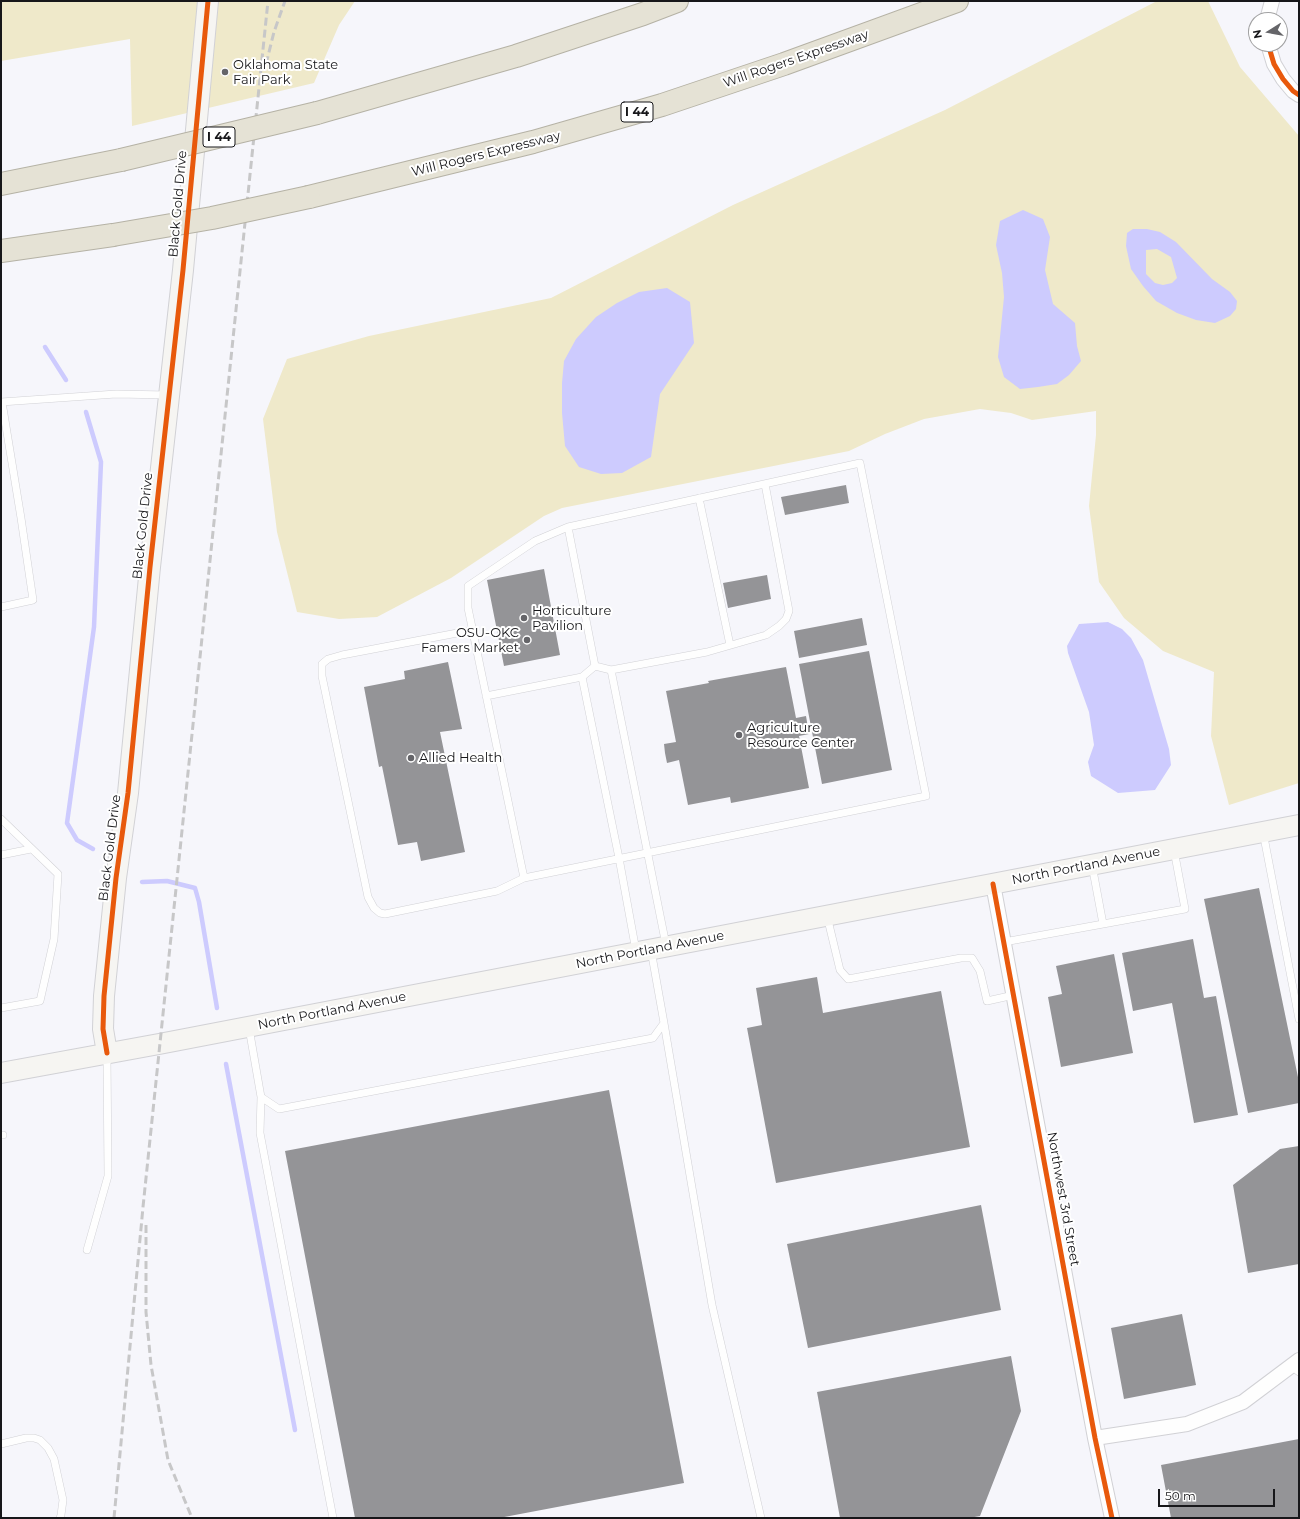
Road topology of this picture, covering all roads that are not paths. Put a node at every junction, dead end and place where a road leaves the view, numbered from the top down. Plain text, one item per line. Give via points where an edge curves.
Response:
1 (208, 1) edge
2 (677, 1) edge
3 (957, 1) edge
4 (1272, 1) edge
5 (1270, 12) edge
6 (1270, 52) edge
7 (1299, 95) edge
8 (1, 184) edge
9 (1, 251) edge
10 (168, 395) junction
11 (1, 402) edge
12 (765, 484) junction
13 (699, 498) junction
14 (568, 527) junction
15 (1, 607) edge
16 (473, 630) junction
17 (730, 645) junction
18 (595, 666) junction
19 (611, 670) junction
20 (582, 677) junction
21 (486, 696) junction
22 (1, 819) edge
23 (1299, 825) edge
24 (1263, 832) junction
25 (31, 849) junction
26 (1174, 849) junction
27 (648, 852) junction
28 (1, 855) edge
29 (619, 858) junction
30 (1092, 865) junction
31 (524, 878) junction
32 (993, 884) junction
33 (826, 916) junction
34 (1103, 924) junction
35 (1004, 942) junction
36 (651, 950) junction
37 (1014, 995) junction
38 (1, 1008) edge
39 (1299, 1019) edge
40 (664, 1023) junction
41 (249, 1027) junction
42 (107, 1053) junction
43 (1, 1073) edge
44 (261, 1097) junction
45 (87, 1250) dead end
46 (1296, 1366) edge
47 (1095, 1438) junction
48 (1, 1444) edge
49 (60, 1518) edge
50 (334, 1518) edge
51 (761, 1518) edge
52 (1112, 1518) edge

1 - 10 main road, Black Gold Drive via 183,270
2 - 8 highway, I 44, bridge via 516,56 317,113 121,160
3 - 9 highway, Will Rogers Expressway / I 44, bridge via 662,105 533,142 212,218
4 - 5 street
6 - 7 street via 1283,79
10 - 11 lane via 116,394
10 - 42 main road, Black Gold Drive via 128,793 104,996 103,1029
11 - 15 lane via 33,600
12 - 13 lane
12 - 17 lane via 789,611 786,620 766,635
12 - 27 lane via 860,463 926,796
13 - 14 lane
13 - 17 lane
14 - 16 lane via 535,541 468,586 468,608
14 - 18 lane
16 - 21 lane
16 - 31 lane via 328,659 322,664 322,676 368,897 374,908 385,914 497,890
17 - 19 lane via 707,652
18 - 19 lane
18 - 20 lane
19 - 27 lane
20 - 21 lane
20 - 29 lane
21 - 31 lane
22 - 25 lane
23 - 24 main road, North Portland Avenue
24 - 26 main road, North Portland Avenue
24 - 39 lane
25 - 28 lane
25 - 38 lane via 58,874 54,939 40,1001
26 - 30 main road, North Portland Avenue
26 - 34 lane via 1185,909
27 - 29 lane
27 - 36 lane
29 - 31 lane
29 - 36 lane
30 - 32 main road, North Portland Avenue
30 - 34 lane
32 - 33 main road, North Portland Avenue
32 - 35 street, Northwest 3rd Street
33 - 36 main road, North Portland Avenue
33 - 37 lane via 840,970 848,979 972,958 980,971 987,1001
34 - 35 lane
35 - 37 street, Northwest 3rd Street
36 - 40 lane
36 - 41 main road, North Portland Avenue
37 - 47 street, Northwest 3rd Street
40 - 44 lane via 653,1038 279,1109
40 - 51 lane via 712,1305
41 - 42 main road, North Portland Avenue
41 - 44 lane
42 - 43 main road, North Portland Avenue
42 - 45 lane via 108,1176
44 - 50 lane via 260,1133
46 - 47 street via 1243,1402 1187,1424
47 - 52 street, Northwest 3rd Street
48 - 49 lane via 34,1438 48,1448 54,1459 62,1500

